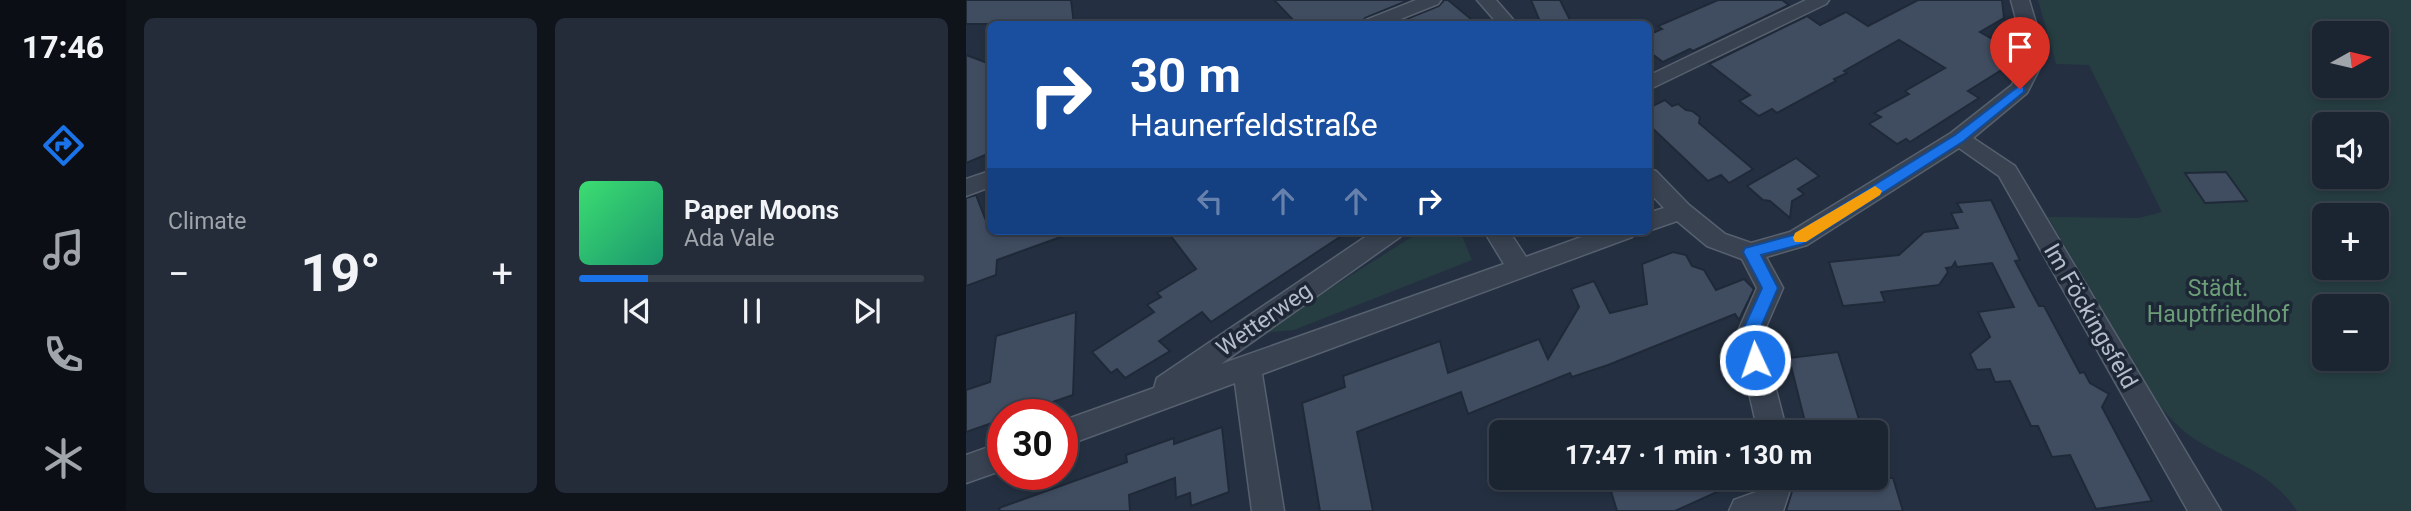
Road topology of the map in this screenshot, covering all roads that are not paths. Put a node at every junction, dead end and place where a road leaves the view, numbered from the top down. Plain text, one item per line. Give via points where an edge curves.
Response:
1 (1432, 0) edge
2 (1486, 0) edge
3 (1820, 0) edge
4 (2020, 0) edge
5 (1380, 21) edge
6 (1505, 21) edge
7 (1652, 82) edge
8 (1959, 138) junction
9 (987, 180) edge
10 (1652, 181) edge
11 (966, 188) edge
12 (1681, 211) junction
13 (1652, 221) edge
14 (1386, 235) edge
15 (1499, 235) edge
16 (1613, 235) edge
17 (1751, 252) junction
18 (1520, 268) junction
19 (1247, 367) junction
20 (1138, 407) junction
21 (1770, 420) edge
22 (1078, 428) edge
23 (987, 462) edge
24 (966, 469) edge
25 (1774, 490) edge
26 (1268, 511) edge
27 (1745, 511) edge
28 (2205, 511) edge

1 - 5 street
2 - 6 street
3 - 7 street
4 - 8 street via 2036,56 2020,89
8 - 17 street via 1798,239
8 - 28 street, Im Föckingsfeld via 2007,171
9 - 11 street
10 - 12 street
12 - 13 street
12 - 17 street via 1716,240
14 - 20 street, Wetterweg
15 - 18 street
16 - 18 street, Wetterweg
17 - 21 street via 1770,288 1749,336
18 - 19 street, Wetterweg
19 - 20 street, Wetterweg
19 - 26 street, Wetterweg
20 - 22 street, Wetterweg
23 - 24 street
25 - 27 street via 1770,502

